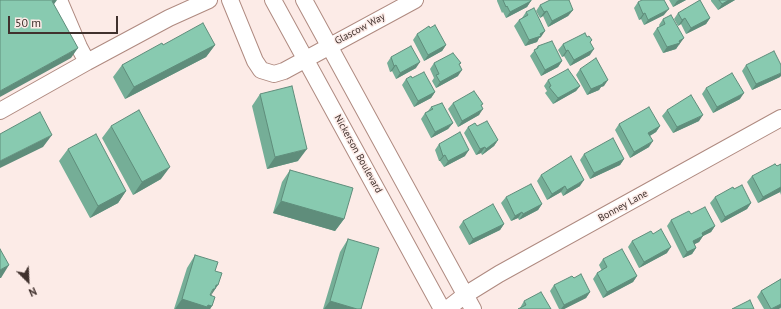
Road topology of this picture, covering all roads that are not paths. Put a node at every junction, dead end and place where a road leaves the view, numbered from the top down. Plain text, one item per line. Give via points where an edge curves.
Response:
1 (59, 0) edge
2 (209, 0) edge
3 (230, 0) edge
4 (273, 0) edge
5 (304, 0) edge
6 (415, 0) edge
7 (329, 46) junction
8 (305, 59) junction
9 (87, 62) junction
10 (0, 111) edge
11 (781, 118) edge
12 (469, 302) edge
13 (442, 309) edge
14 (447, 309) edge

1 - 9 street via 78,47
2 - 9 street via 169,18
3 - 8 street, Glascow Way via 261,70 274,74
4 - 8 street, Nickerson Boulevard
5 - 7 street
6 - 7 street, Glascow Way
7 - 8 street, Glascow Way
7 - 12 street
8 - 13 street, Nickerson Boulevard
9 - 10 street
11 - 12 street, Bonney Lane via 499,274
12 - 14 street, Bonney Lane

